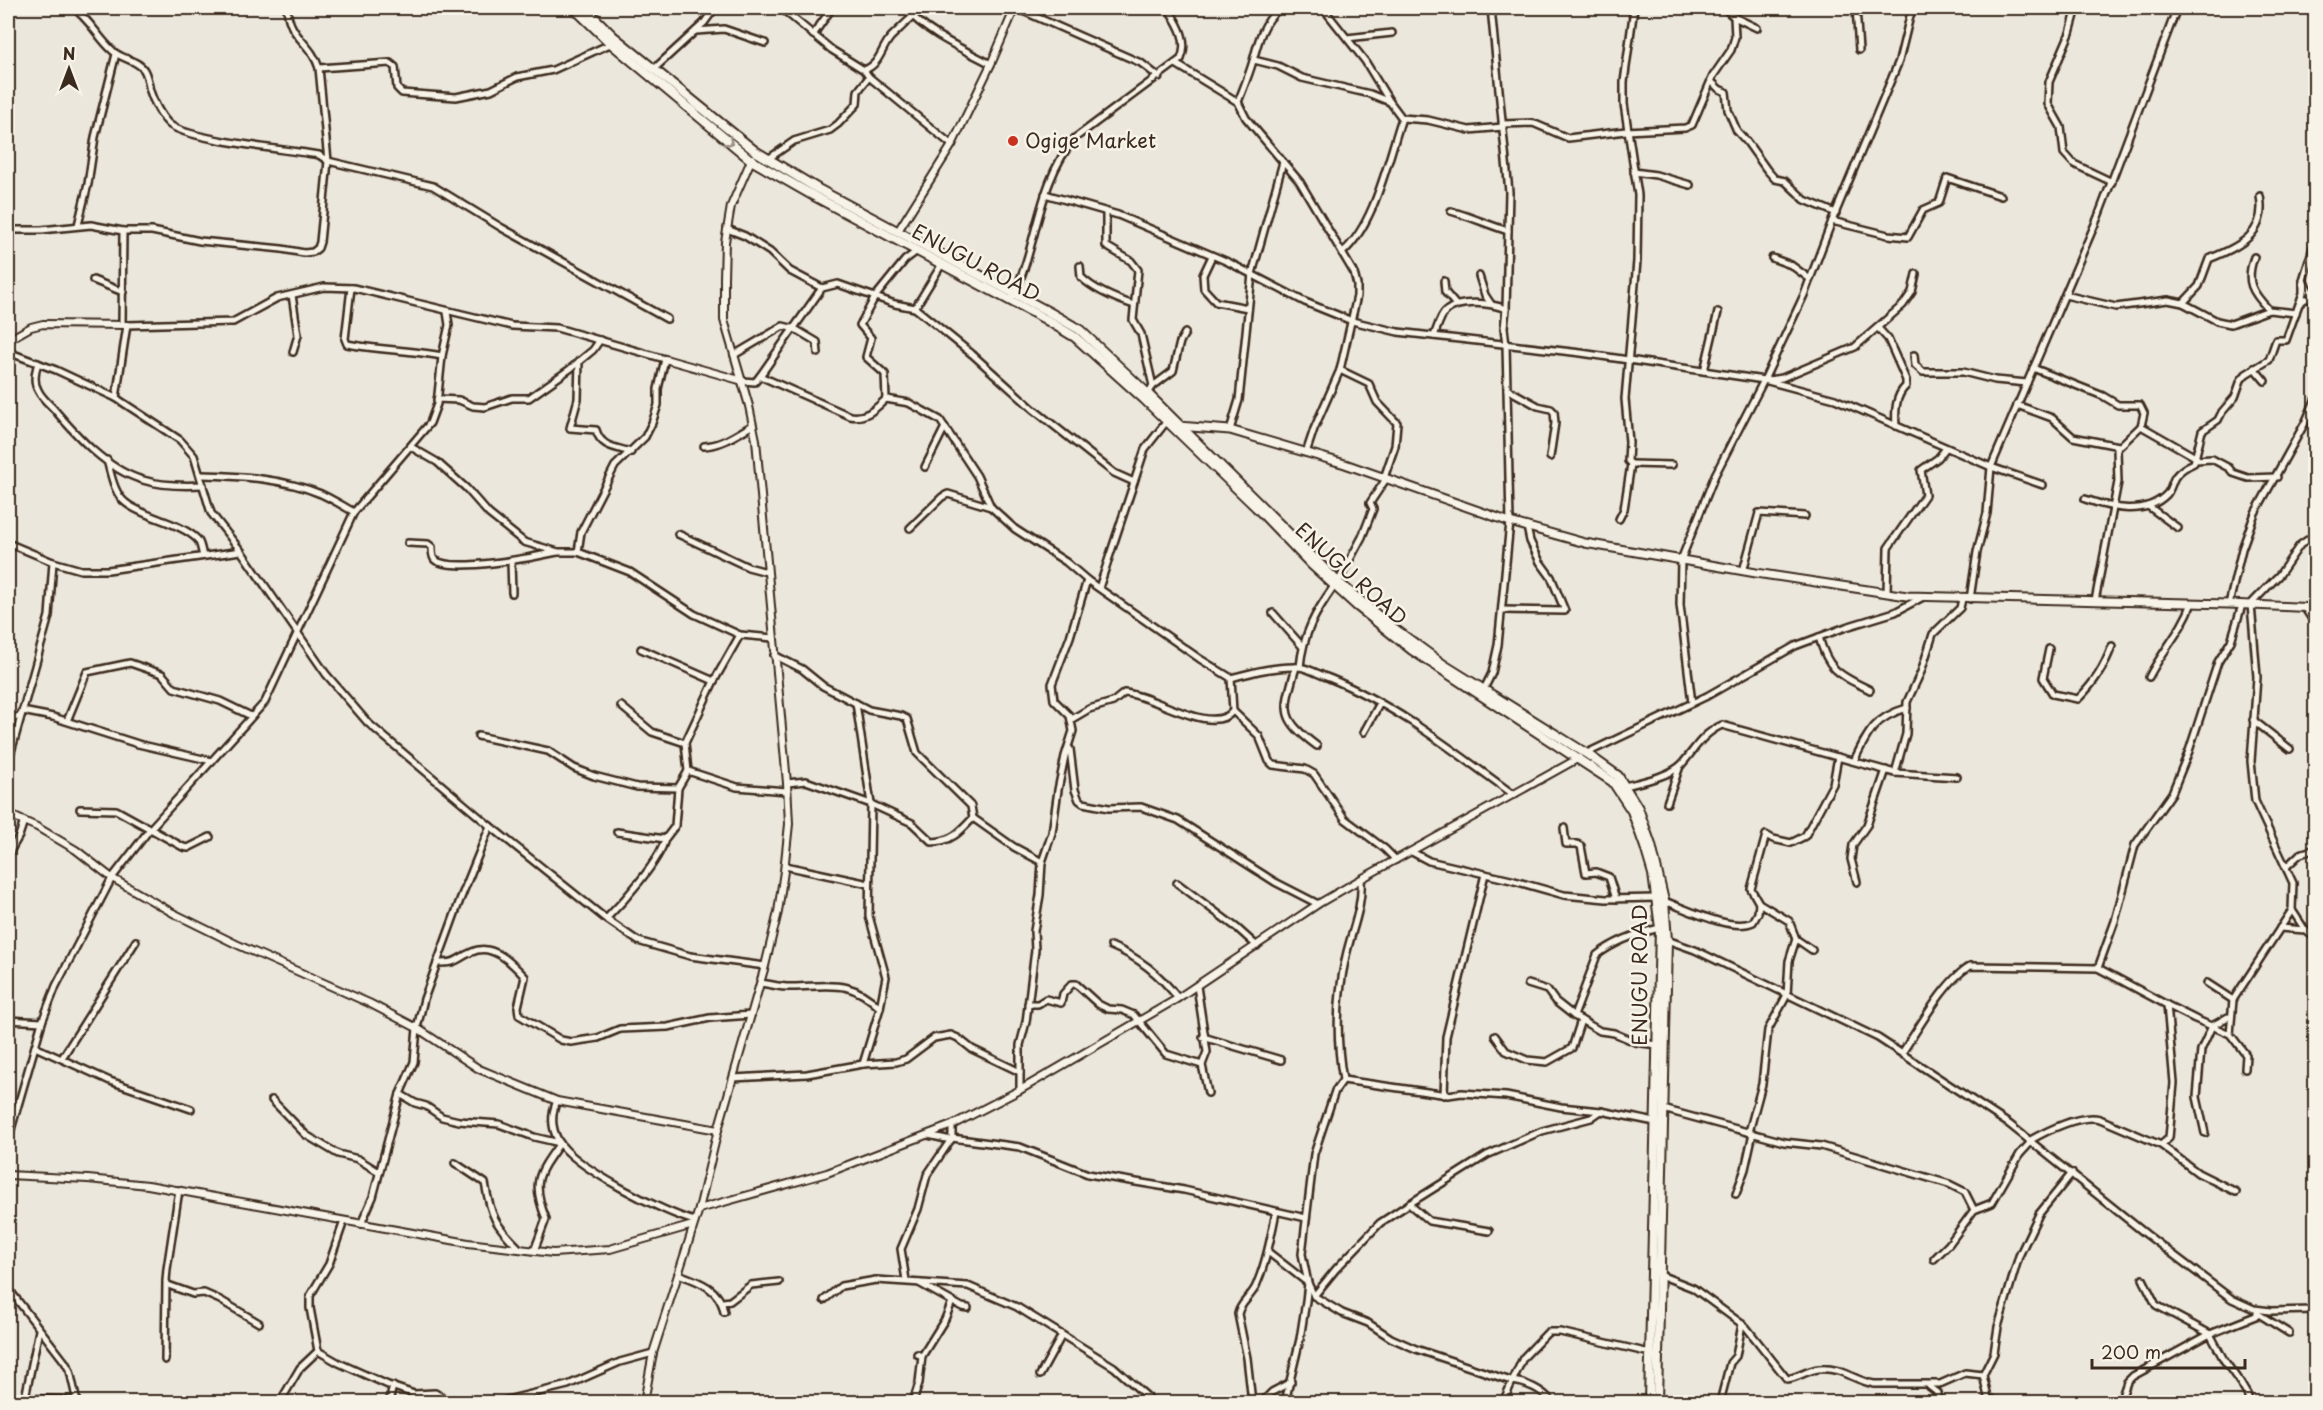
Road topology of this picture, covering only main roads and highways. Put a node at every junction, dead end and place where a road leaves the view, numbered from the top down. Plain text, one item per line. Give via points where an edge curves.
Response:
1 (574, 8) edge
2 (585, 8) edge
3 (1013, 297) junction
4 (1177, 427) junction
5 (1336, 584) junction
6 (2316, 608) edge
7 (1583, 756) junction
8 (1661, 900) junction
9 (1649, 1402) edge
10 (1658, 1402) edge

1 -> 3 main road, ENUGU ROAD via 610,44 751,160 917,251
2 - 3 main road via 613,36 755,152
3 - 4 main road, ENUGU ROAD via 1075,337
3 - 4 main road via 1080,330
4 - 5 main road, ENUGU ROAD
4 - 6 main road via 1230,430 1585,543 1743,571 1923,597
5 - 7 main road via 1416,646
5 - 7 main road, ENUGU ROAD via 1412,650
7 - 8 main road, ENUGU ROAD via 1624,795
7 - 8 main road via 1618,776 1638,808 1648,835
8 - 9 main road, ENUGU ROAD
8 - 10 main road via 1667,940

